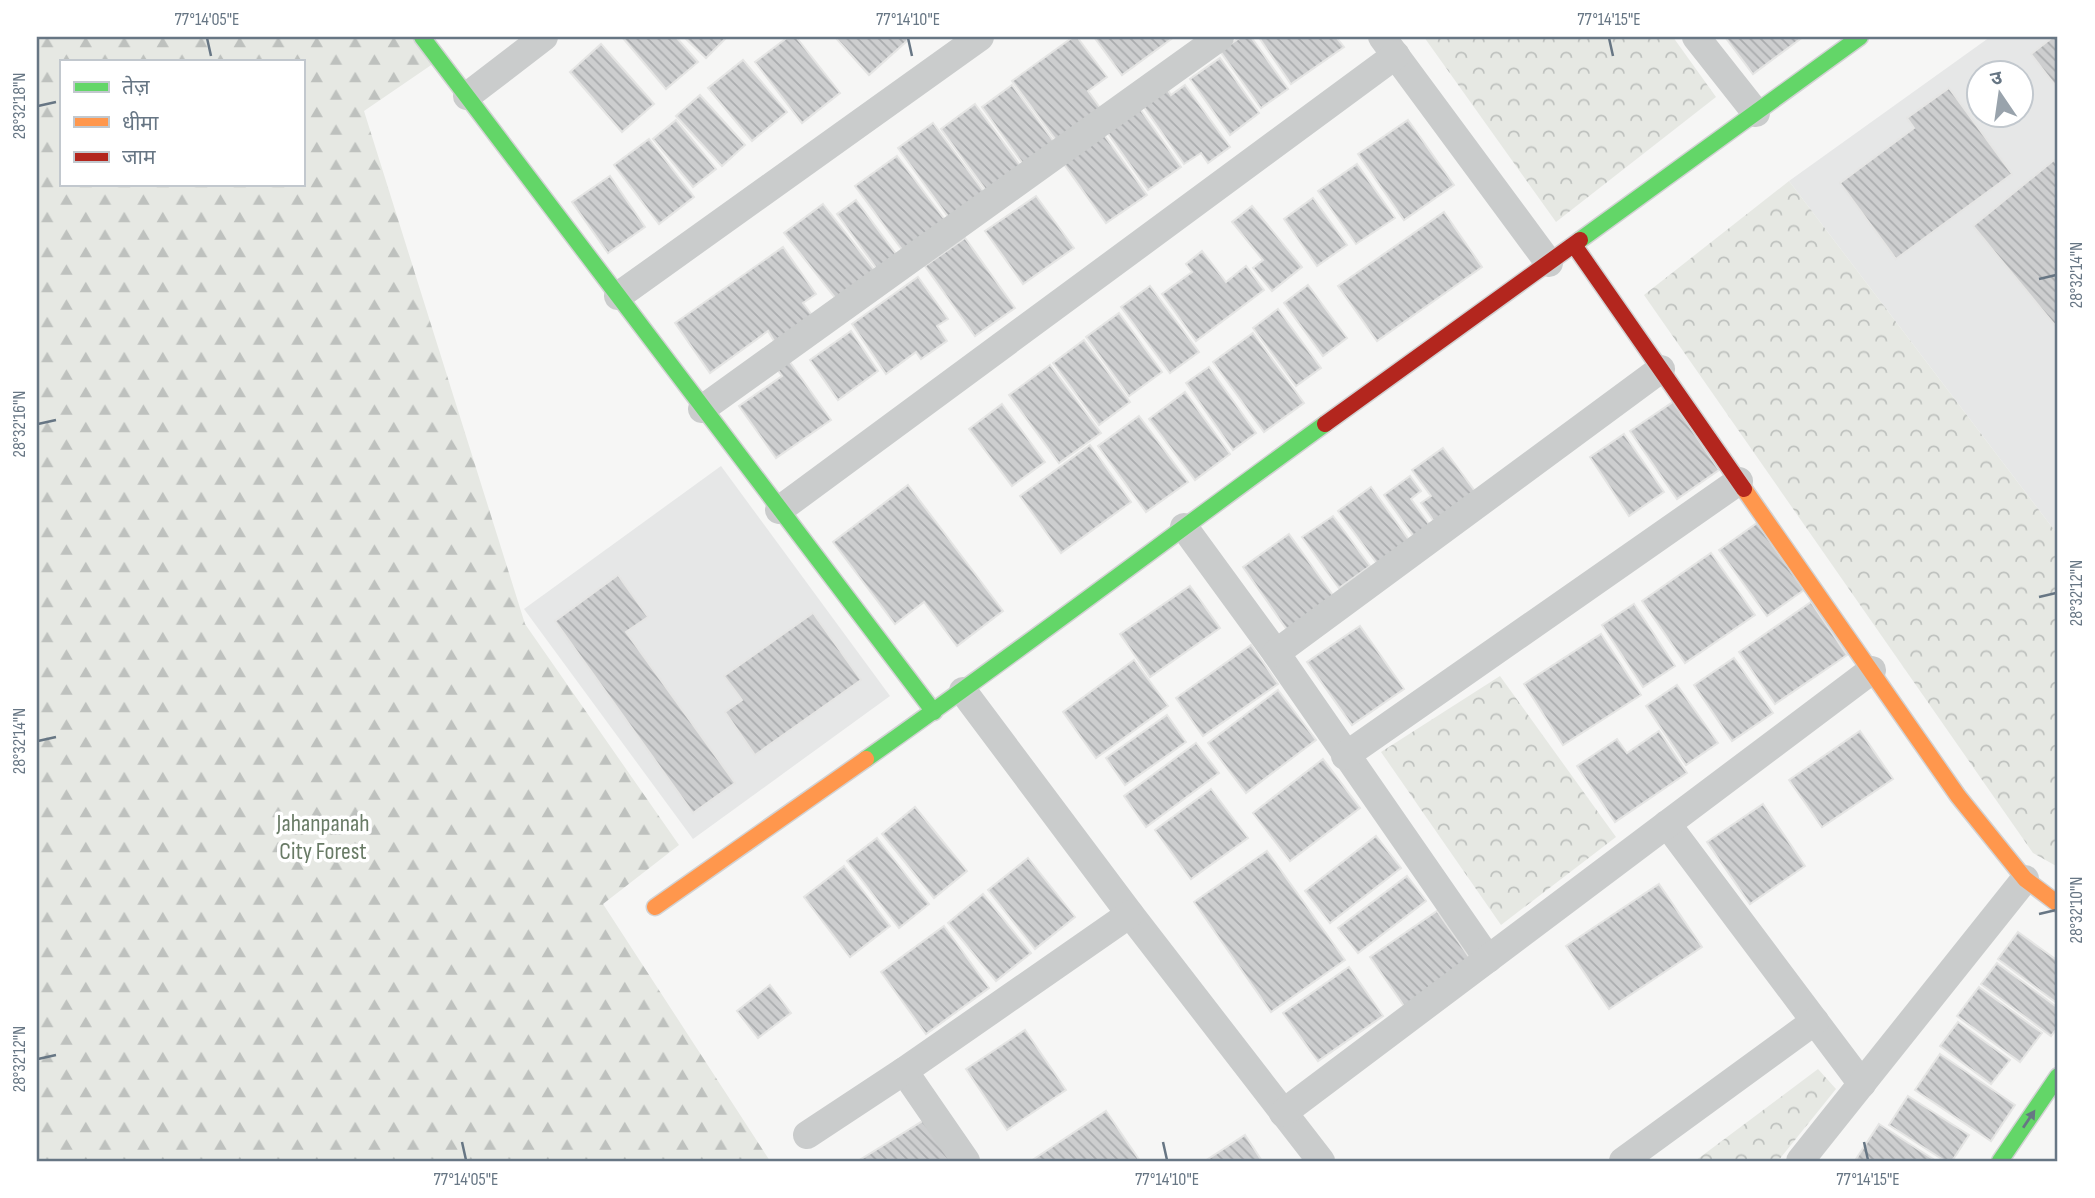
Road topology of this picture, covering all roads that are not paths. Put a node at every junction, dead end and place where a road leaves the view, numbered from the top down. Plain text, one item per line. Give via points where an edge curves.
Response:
1 (422, 37) edge
2 (544, 37) edge
3 (980, 37) edge
4 (1220, 37) edge
5 (1696, 37) edge
6 (1860, 37) edge
7 (1389, 46) edge
8 (467, 96) junction
9 (1756, 113) junction
10 (1574, 245) junction
11 (1549, 263) junction
12 (618, 296) junction
13 (1661, 369) junction
14 (702, 408) junction
15 (1740, 481) junction
16 (779, 510) junction
17 (1184, 527) junction
18 (1276, 653) junction
19 (1872, 670) junction
20 (964, 691) junction
21 (933, 712) junction
22 (1345, 756) junction
23 (1667, 824) junction
24 (2025, 879) junction
25 (2058, 904) edge
26 (655, 907) dead end
27 (1130, 914) junction
28 (1488, 959) junction
29 (1815, 1021) junction
30 (904, 1071) junction
31 (2058, 1076) edge
32 (1862, 1084) junction
33 (1283, 1113) junction
34 (807, 1135) dead end
35 (966, 1161) edge
36 (1321, 1161) edge
37 (1623, 1161) edge
38 (1800, 1161) edge
39 (2000, 1161) edge

1 - 8 street
2 - 8 street
3 - 12 street
4 - 14 street
5 - 9 street
6 - 9 street
7 - 11 street
7 - 16 street
8 - 12 street
9 - 10 street
10 - 11 street
10 - 13 street
11 - 17 street
12 - 14 street
13 - 15 street
13 - 18 street
14 - 16 street
15 - 19 street
15 - 22 street
16 - 21 street
17 - 18 street
17 - 20 street
18 - 22 street
19 - 23 street
19 - 24 street via 1958,796
20 - 21 street
20 - 27 street
21 - 26 street
22 - 28 street
23 - 28 street
23 - 29 street
24 - 25 street
24 - 32 street
27 - 30 street
27 - 33 street
28 - 33 street
29 - 32 street
29 - 37 street
30 - 34 street
30 - 35 street
39 -> 31 street
32 - 38 street
33 - 36 street

